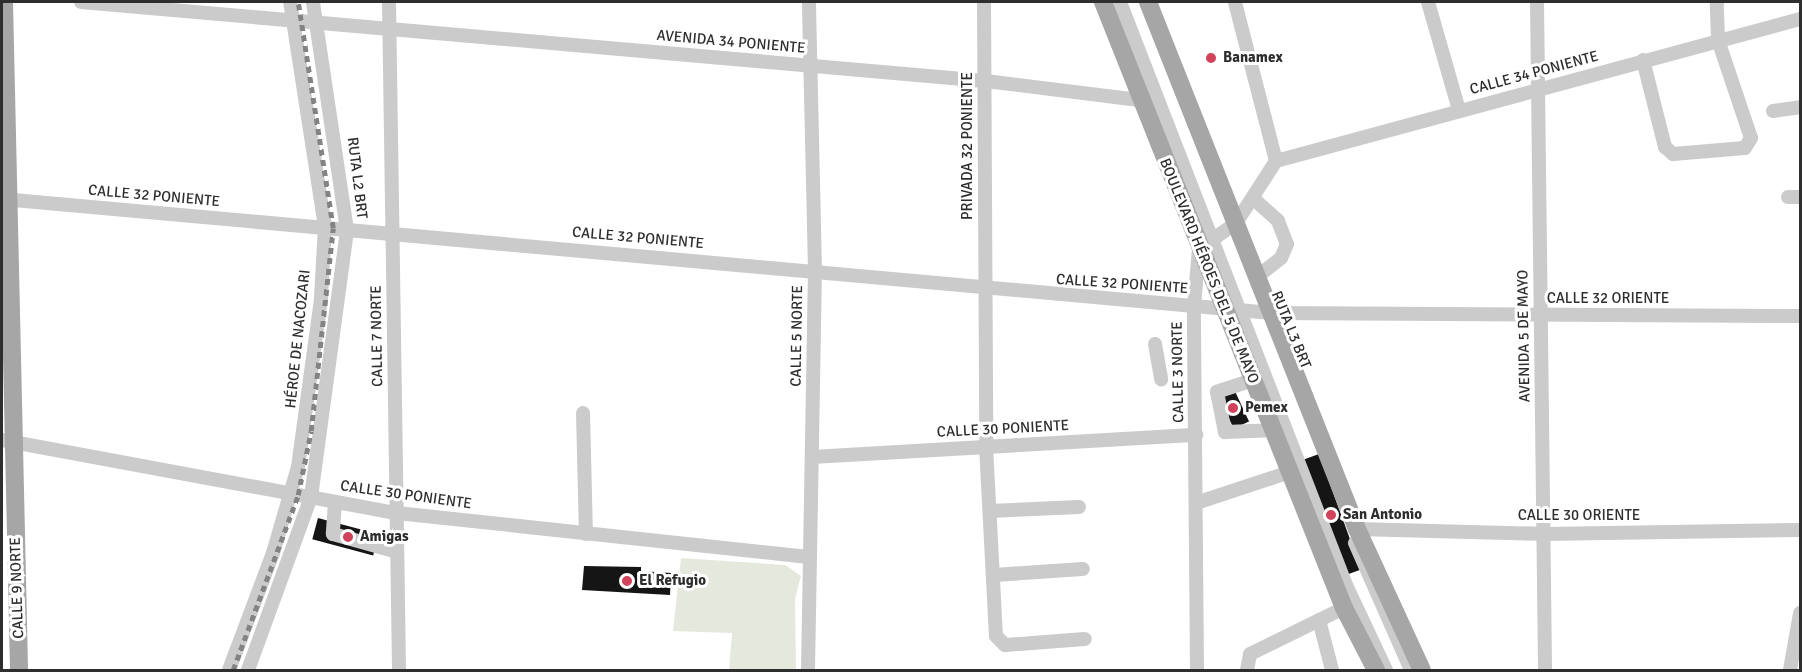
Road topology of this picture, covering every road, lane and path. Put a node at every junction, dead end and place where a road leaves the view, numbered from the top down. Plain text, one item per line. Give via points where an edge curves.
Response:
1 (4, 2) edge
2 (81, 2) edge
3 (290, 2) edge
4 (313, 2) edge
5 (388, 2) edge
6 (809, 2) edge
7 (984, 2) edge
8 (1103, 2) edge
9 (1120, 2) edge
10 (1140, 2) edge
11 (1148, 2) edge
12 (1235, 2) edge
13 (1428, 2) edge
14 (1537, 2) edge
15 (1717, 2) edge
16 (127, 3) edge
17 (187, 6) edge
18 (296, 18) junction
19 (1800, 19) edge
20 (320, 22) junction
21 (389, 27) junction
22 (1718, 40) junction
23 (1643, 60) junction
24 (810, 66) junction
25 (986, 81) junction
26 (1539, 90) junction
27 (1139, 100) junction
28 (1800, 107) edge
29 (1459, 110) junction
30 (1773, 111) dead end
31 (1276, 161) junction
32 (5, 199) edge
33 (1255, 200) junction
34 (1235, 224) junction
35 (325, 227) junction
36 (347, 230) junction
37 (392, 233) junction
38 (1206, 244) junction
39 (815, 270) junction
40 (1257, 277) junction
41 (983, 290) junction
42 (1194, 306) junction
43 (1231, 309) junction
44 (1269, 313) junction
45 (1540, 316) junction
46 (1800, 316) edge
47 (1155, 344) dead end
48 (1161, 379) dead end
49 (1253, 380) junction
50 (583, 413) dead end
51 (1276, 430) junction
52 (1196, 435) junction
53 (7, 442) edge
54 (986, 446) junction
55 (812, 457) junction
56 (1293, 471) junction
57 (291, 494) junction
58 (311, 497) junction
59 (335, 502) junction
60 (1196, 503) junction
61 (1079, 507) dead end
62 (990, 511) junction
63 (397, 513) junction
64 (1357, 529) junction
65 (1800, 530) edge
66 (586, 534) junction
67 (1542, 534) junction
68 (397, 552) junction
69 (809, 558) junction
70 (1083, 569) dead end
71 (994, 575) junction
72 (1344, 608) junction
73 (1800, 618) edge
74 (1319, 620) junction
75 (1085, 639) dead end
76 (19, 670) edge
77 (229, 670) edge
78 (248, 670) edge
79 (399, 670) edge
80 (808, 670) edge
81 (1197, 670) edge
82 (1247, 670) edge
83 (1332, 670) edge
84 (1376, 670) edge
85 (1386, 670) edge
86 (1411, 670) edge
87 (1422, 670) edge
88 (1545, 670) edge
89 (1790, 670) edge

1 - 32 main road, CALLE 9 NORTE
2 - 16 street
3 - 18 street, HÉROE DE NACOZARI
4 - 20 street, RUTA L2 BRT
5 - 21 street, CALLE 7 NORTE
6 - 24 street, CALLE 5 NORTE
7 - 25 street, PRIVADA 32 PONIENTE
8 - 27 main road, BOULEVARD HÉROES DEL 5 DE MAYO
9 - 38 street
10 - 34 street, RUTA L3 BRT
11 - 34 main road
12 - 31 street
13 - 29 street
14 - 26 street, AVENIDA 5 DE MAYO
15 - 22 street
16 - 17 street
17 - 18 street
18 - 20 street
18 - 35 street, HÉROE DE NACOZARI
19 - 22 street, CALLE 34 PONIENTE
20 - 21 street, AVENIDA 34 PONIENTE
20 - 36 street, RUTA L2 BRT
21 - 24 street, AVENIDA 34 PONIENTE
21 - 37 street, CALLE 7 NORTE
22 - 23 street, CALLE 34 PONIENTE
22 - 23 street via 1751,138 1749,144 1683,156 1665,147
23 - 26 street, CALLE 34 PONIENTE
24 - 25 street, AVENIDA 34 PONIENTE
24 - 39 street, CALLE 5 NORTE
25 - 27 street, AVENIDA 34 PONIENTE
25 - 41 street, PRIVADA 32 PONIENTE
26 - 29 street, CALLE 34 PONIENTE
26 - 45 street, AVENIDA 5 DE MAYO
27 - 38 main road, BOULEVARD HÉROES DEL 5 DE MAYO
28 - 30 street
29 - 31 street, CALLE 34 PONIENTE
31 - 33 street
32 - 35 street, CALLE 32 PONIENTE
32 - 53 main road, CALLE 9 NORTE
33 - 34 street
33 - 40 street via 1278,221 1287,244 1281,258
34 - 38 street
34 - 40 main road
34 - 44 street, RUTA L3 BRT
35 - 36 street, CALLE 32 PONIENTE
35 - 57 street, HÉROE DE NACOZARI via 305,432
36 - 37 street, CALLE 32 PONIENTE
36 - 58 street, RUTA L2 BRT
37 - 39 street, CALLE 32 PONIENTE
37 - 63 street, CALLE 7 NORTE
38 - 42 street, CALLE 3 NORTE
38 - 43 main road, BOULEVARD HÉROES DEL 5 DE MAYO
39 - 41 street, CALLE 32 PONIENTE
39 - 55 street, CALLE 5 NORTE
40 - 44 main road
41 - 42 street, CALLE 32 PONIENTE
41 - 54 street, PRIVADA 32 PONIENTE
42 - 43 street, CALLE 32 PONIENTE
42 - 52 street, CALLE 3 NORTE
43 - 44 street, CALLE 32 PONIENTE
43 - 49 main road, BOULEVARD HÉROES DEL 5 DE MAYO
43 - 85 street via 1346,585
44 - 45 street, CALLE 32 ORIENTE
44 - 64 main road
44 - 86 street, RUTA L3 BRT via 1364,566
45 - 46 street, CALLE 32 ORIENTE
45 - 67 street, AVENIDA 5 DE MAYO
47 - 48 street
49 - 51 main road, BOULEVARD HÉROES DEL 5 DE MAYO
49 - 51 street via 1217,392 1225,432
50 - 66 street
51 - 56 main road, BOULEVARD HÉROES DEL 5 DE MAYO
52 - 54 street, CALLE 30 PONIENTE
52 - 60 street, CALLE 3 NORTE
53 - 57 street, CALLE 30 PONIENTE
53 - 76 main road, CALLE 9 NORTE
54 - 55 street, CALLE 30 PONIENTE
54 - 62 street, PRIVADA 32 PONIENTE
55 - 69 street, CALLE 5 NORTE
56 - 60 street
56 - 72 main road, BOULEVARD HÉROES DEL 5 DE MAYO
57 - 58 street, CALLE 30 PONIENTE
57 - 77 street, HÉROE DE NACOZARI
58 - 59 street, CALLE 30 PONIENTE
58 - 78 street, RUTA L2 BRT
59 - 63 street, CALLE 30 PONIENTE
59 - 68 street via 333,534
60 - 81 street, CALLE 3 NORTE
61 - 62 street
62 - 71 street, PRIVADA 32 PONIENTE
63 - 66 street, CALLE 30 PONIENTE
63 - 68 street, CALLE 7 NORTE
64 - 67 street, CALLE 30 ORIENTE
64 - 87 main road
65 - 67 street, CALLE 30 ORIENTE
66 - 69 street, CALLE 30 PONIENTE
67 - 88 street, AVENIDA 5 DE MAYO
68 - 79 street, CALLE 7 NORTE
69 - 80 street, CALLE 5 NORTE
70 - 71 street
71 - 75 street, PRIVADA 32 PONIENTE via 1000,643
72 - 74 street
72 - 84 main road, BOULEVARD HÉROES DEL 5 DE MAYO
73 - 89 street
74 - 82 street via 1250,654
74 - 83 street

